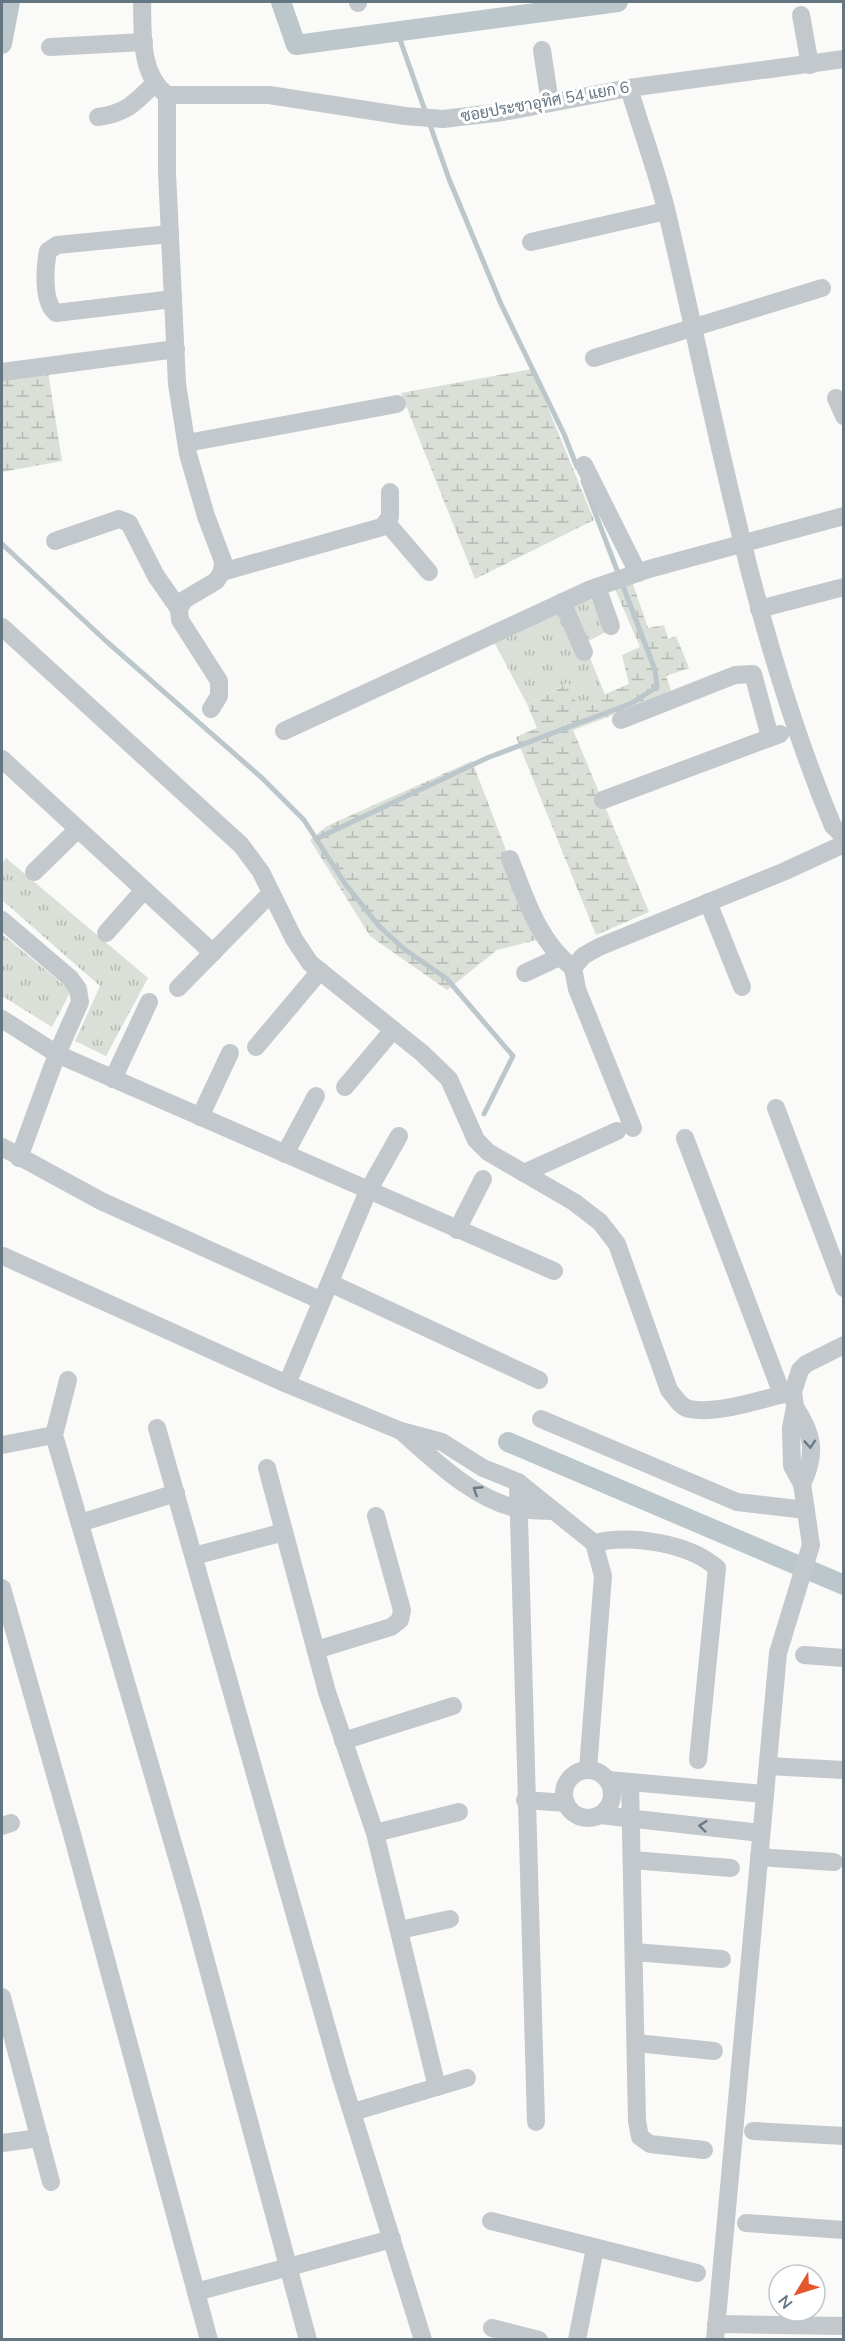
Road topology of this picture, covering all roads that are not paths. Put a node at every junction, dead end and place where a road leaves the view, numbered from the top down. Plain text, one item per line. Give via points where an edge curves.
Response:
1 (142, 2) edge
2 (801, 15) dead end
3 (144, 42) junction
4 (50, 47) dead end
5 (542, 50) dead end
6 (843, 58) edge
7 (810, 65) junction
8 (629, 87) junction
9 (161, 89) junction
10 (550, 103) junction
11 (98, 117) dead end
12 (666, 211) junction
13 (170, 234) junction
14 (531, 242) dead end
15 (822, 288) dead end
16 (173, 299) junction
17 (692, 327) junction
18 (176, 349) junction
19 (594, 358) dead end
20 (2, 372) edge
21 (836, 398) dead end
22 (397, 404) dead end
23 (843, 416) edge
24 (187, 443) junction
25 (584, 465) dead end
26 (390, 492) dead end
27 (843, 516) edge
28 (387, 523) junction
29 (55, 541) dead end
30 (743, 542) junction
31 (222, 572) junction
32 (429, 572) dead end
33 (634, 574) junction
34 (603, 585) junction
35 (843, 587) edge
36 (562, 602) junction
37 (179, 609) junction
38 (759, 609) junction
39 (611, 626) dead end
40 (2, 627) edge
41 (584, 652) dead end
42 (211, 708) dead end
43 (621, 720) dead end
44 (795, 728) junction
45 (284, 731) dead end
46 (770, 737) junction
47 (3, 764) edge
48 (603, 800) dead end
49 (78, 829) junction
50 (843, 836) edge
51 (843, 844) edge
52 (510, 859) dead end
53 (34, 872) dead end
54 (144, 890) junction
55 (271, 893) junction
56 (708, 902) junction
57 (2, 920) edge
58 (106, 933) dead end
59 (213, 953) junction
60 (558, 957) junction
61 (573, 968) junction
62 (320, 971) junction
63 (525, 972) dead end
64 (742, 987) dead end
65 (178, 988) dead end
66 (149, 1002) dead end
67 (2, 1019) edge
68 (393, 1030) junction
69 (256, 1047) dead end
70 (230, 1053) dead end
71 (57, 1054) junction
72 (113, 1079) junction
73 (345, 1088) dead end
74 (316, 1096) dead end
75 (776, 1108) dead end
76 (200, 1117) junction
77 (399, 1136) dead end
78 (685, 1138) dead end
79 (2, 1147) edge
80 (285, 1154) junction
81 (19, 1158) junction
82 (524, 1173) junction
83 (483, 1179) dead end
84 (368, 1191) junction
85 (457, 1230) junction
86 (3, 1256) edge
87 (554, 1271) dead end
88 (330, 1283) junction
89 (843, 1288) edge
90 (322, 1301) junction
91 (843, 1345) edge
92 (68, 1380) dead end
93 (539, 1380) dead end
94 (287, 1384) junction
95 (790, 1398) junction
96 (541, 1419) dead end
97 (157, 1428) dead end
98 (401, 1431) junction
99 (54, 1435) junction
100 (2, 1445) edge
101 (267, 1468) dead end
102 (518, 1482) junction
103 (176, 1493) junction
104 (518, 1509) junction
105 (806, 1510) junction
106 (552, 1511) junction
107 (376, 1516) dead end
108 (80, 1523) junction
109 (284, 1532) junction
110 (594, 1543) junction
111 (194, 1556) junction
112 (2, 1588) edge
113 (316, 1650) junction
114 (804, 1655) dead end
115 (843, 1658) edge
116 (453, 1706) dead end
117 (344, 1741) junction
118 (698, 1760) dead end
119 (768, 1766) junction
120 (588, 1770) junction
121 (843, 1770) edge
122 (608, 1780) junction
123 (630, 1782) junction
124 (765, 1794) junction
125 (525, 1800) junction
126 (566, 1803) junction
127 (459, 1812) dead end
128 (600, 1815) junction
129 (631, 1818) junction
130 (375, 1833) junction
131 (761, 1833) junction
132 (759, 1857) junction
133 (632, 1860) junction
134 (834, 1862) dead end
135 (731, 1868) dead end
136 (450, 1919) dead end
137 (400, 1930) junction
138 (634, 1952) junction
139 (722, 1959) dead end
140 (2, 1997) edge
141 (636, 2043) junction
142 (714, 2051) dead end
143 (467, 2078) dead end
144 (437, 2087) junction
145 (353, 2112) junction
146 (536, 2122) dead end
147 (753, 2130) dead end
148 (843, 2136) edge
149 (40, 2139) junction
150 (2, 2143) edge
151 (704, 2150) dead end
152 (51, 2182) dead end
153 (491, 2221) dead end
154 (746, 2223) dead end
155 (843, 2230) edge
156 (392, 2239) junction
157 (595, 2248) junction
158 (288, 2267) junction
159 (698, 2273) dead end
160 (196, 2292) junction
161 (843, 2326) edge
162 (492, 2328) dead end
163 (715, 2332) edge
164 (209, 2340) edge
165 (308, 2340) edge
166 (423, 2340) edge
167 (539, 2340) edge
168 (577, 2340) edge

1 - 3 street
2 - 7 street
3 - 4 street
3 - 9 street via 150,74
5 - 10 street
6 - 7 street, ซอยประชาอุทิศ 54 แยก 6
7 - 8 street, ซอยประชาอุทิศ 54 แยก 6
8 - 10 street, ซอยประชาอุทิศ 54 แยก 6
8 - 12 street
9 - 10 street, ซอยประชาอุทิศ 54 แยก 6 via 269,95 443,118
9 - 11 street via 118,114
9 - 13 street
12 - 14 street
12 - 17 street
13 - 16 street
13 - 16 street via 57,245 48,251 45,265 49,303 56,313
15 - 17 street
16 - 18 street
17 - 19 street
17 - 30 street
18 - 20 street
18 - 24 street via 177,384
21 - 23 street
22 - 24 street
24 - 31 street via 206,516 223,561
25 - 33 street
26 - 28 street
27 - 30 street
28 - 31 street
28 - 32 street
29 - 37 street via 119,519 129,523 156,576
30 - 33 street
30 - 38 street
31 - 37 street via 216,581 184,600
33 - 34 street
34 - 36 street
34 - 39 street
35 - 38 street
36 - 41 street
36 - 45 street
37 - 42 street via 180,620 219,681 219,696
38 - 44 street
40 - 55 street via 241,845
43 - 46 street via 735,675 753,674
44 - 46 street
44 - 50 street via 833,826
46 - 48 street
47 - 49 street
49 - 53 street
49 - 54 street
51 - 56 street
52 - 60 street via 537,924
54 - 58 street
54 - 59 street
55 - 59 street
55 - 62 street via 294,939
56 - 61 street via 599,947 583,956
56 - 64 street
57 - 71 street via 78,989 80,1002
59 - 65 street
60 - 61 street
60 - 63 street
61 - 82 street via 625,1130
62 - 68 street
62 - 69 street
66 - 72 street
67 - 71 street
68 - 73 street
68 - 82 street via 449,1079 476,1140 488,1152
70 - 76 street
71 - 72 street
71 - 81 street
72 - 76 street
74 - 80 street
75 - 89 street
76 - 80 street
77 - 84 street
78 - 95 street
79 - 81 street
80 - 84 street
81 - 90 street via 101,1201
82 - 95 street via 574,1202 600,1222 617,1244 669,1390 679,1403 688,1410 714,1409
83 - 85 street
84 - 85 street
84 - 88 street
85 - 87 street
86 - 94 street
88 - 90 street
88 - 93 street
90 - 94 street
91 - 95 street via 800,1370
92 - 99 street
94 - 98 street
95 - 105 street via 809,1428 811,1464 802,1484
96 - 105 street via 737,1502
97 - 103 street
98 - 102 street via 442,1443 483,1468
104 -> 98 street via 483,1494
99 - 100 street
99 - 108 street
101 - 109 street
102 - 104 street
102 - 106 street
103 - 108 street
103 - 111 street
104 - 106 street
104 - 125 street
105 - 119 street via 811,1545 778,1653
106 - 110 street
107 - 113 street via 402,1610 400,1620 391,1627
108 - 158 street via 190,1902
109 - 111 street
109 - 113 street
110 - 118 street via 644,1539 706,1558 717,1568
110 - 120 street via 603,1576
111 - 145 street
112 - 160 street
113 - 117 street
114 - 115 street
116 - 117 street
117 - 130 street
119 - 121 street
119 - 124 street
120 - 122 street via 603,1774
120 - 126 street via 568,1780
122 - 123 street
122 - 128 street via 612,1787 611,1803
123 - 124 street
123 - 129 street
124 - 131 street
125 - 126 street
125 - 146 street
126 - 128 street via 576,1815
127 - 130 street
128 - 129 street
131 -> 129 street
129 - 133 street
130 - 137 street
131 - 132 street
132 - 134 street
132 - 163 street
133 - 135 street
133 - 138 street
136 - 137 street
137 - 144 street
138 - 139 street
138 - 141 street
140 - 149 street
141 - 142 street
141 - 151 street via 640,2137 650,2144
143 - 144 street
144 - 145 street
145 - 156 street
147 - 148 street
149 - 150 street
149 - 152 street
153 - 157 street
154 - 155 street
156 - 158 street
156 - 166 street
157 - 159 street
157 - 168 street
158 - 160 street
158 - 165 street
160 - 164 street
161 - 163 street
162 - 167 street

